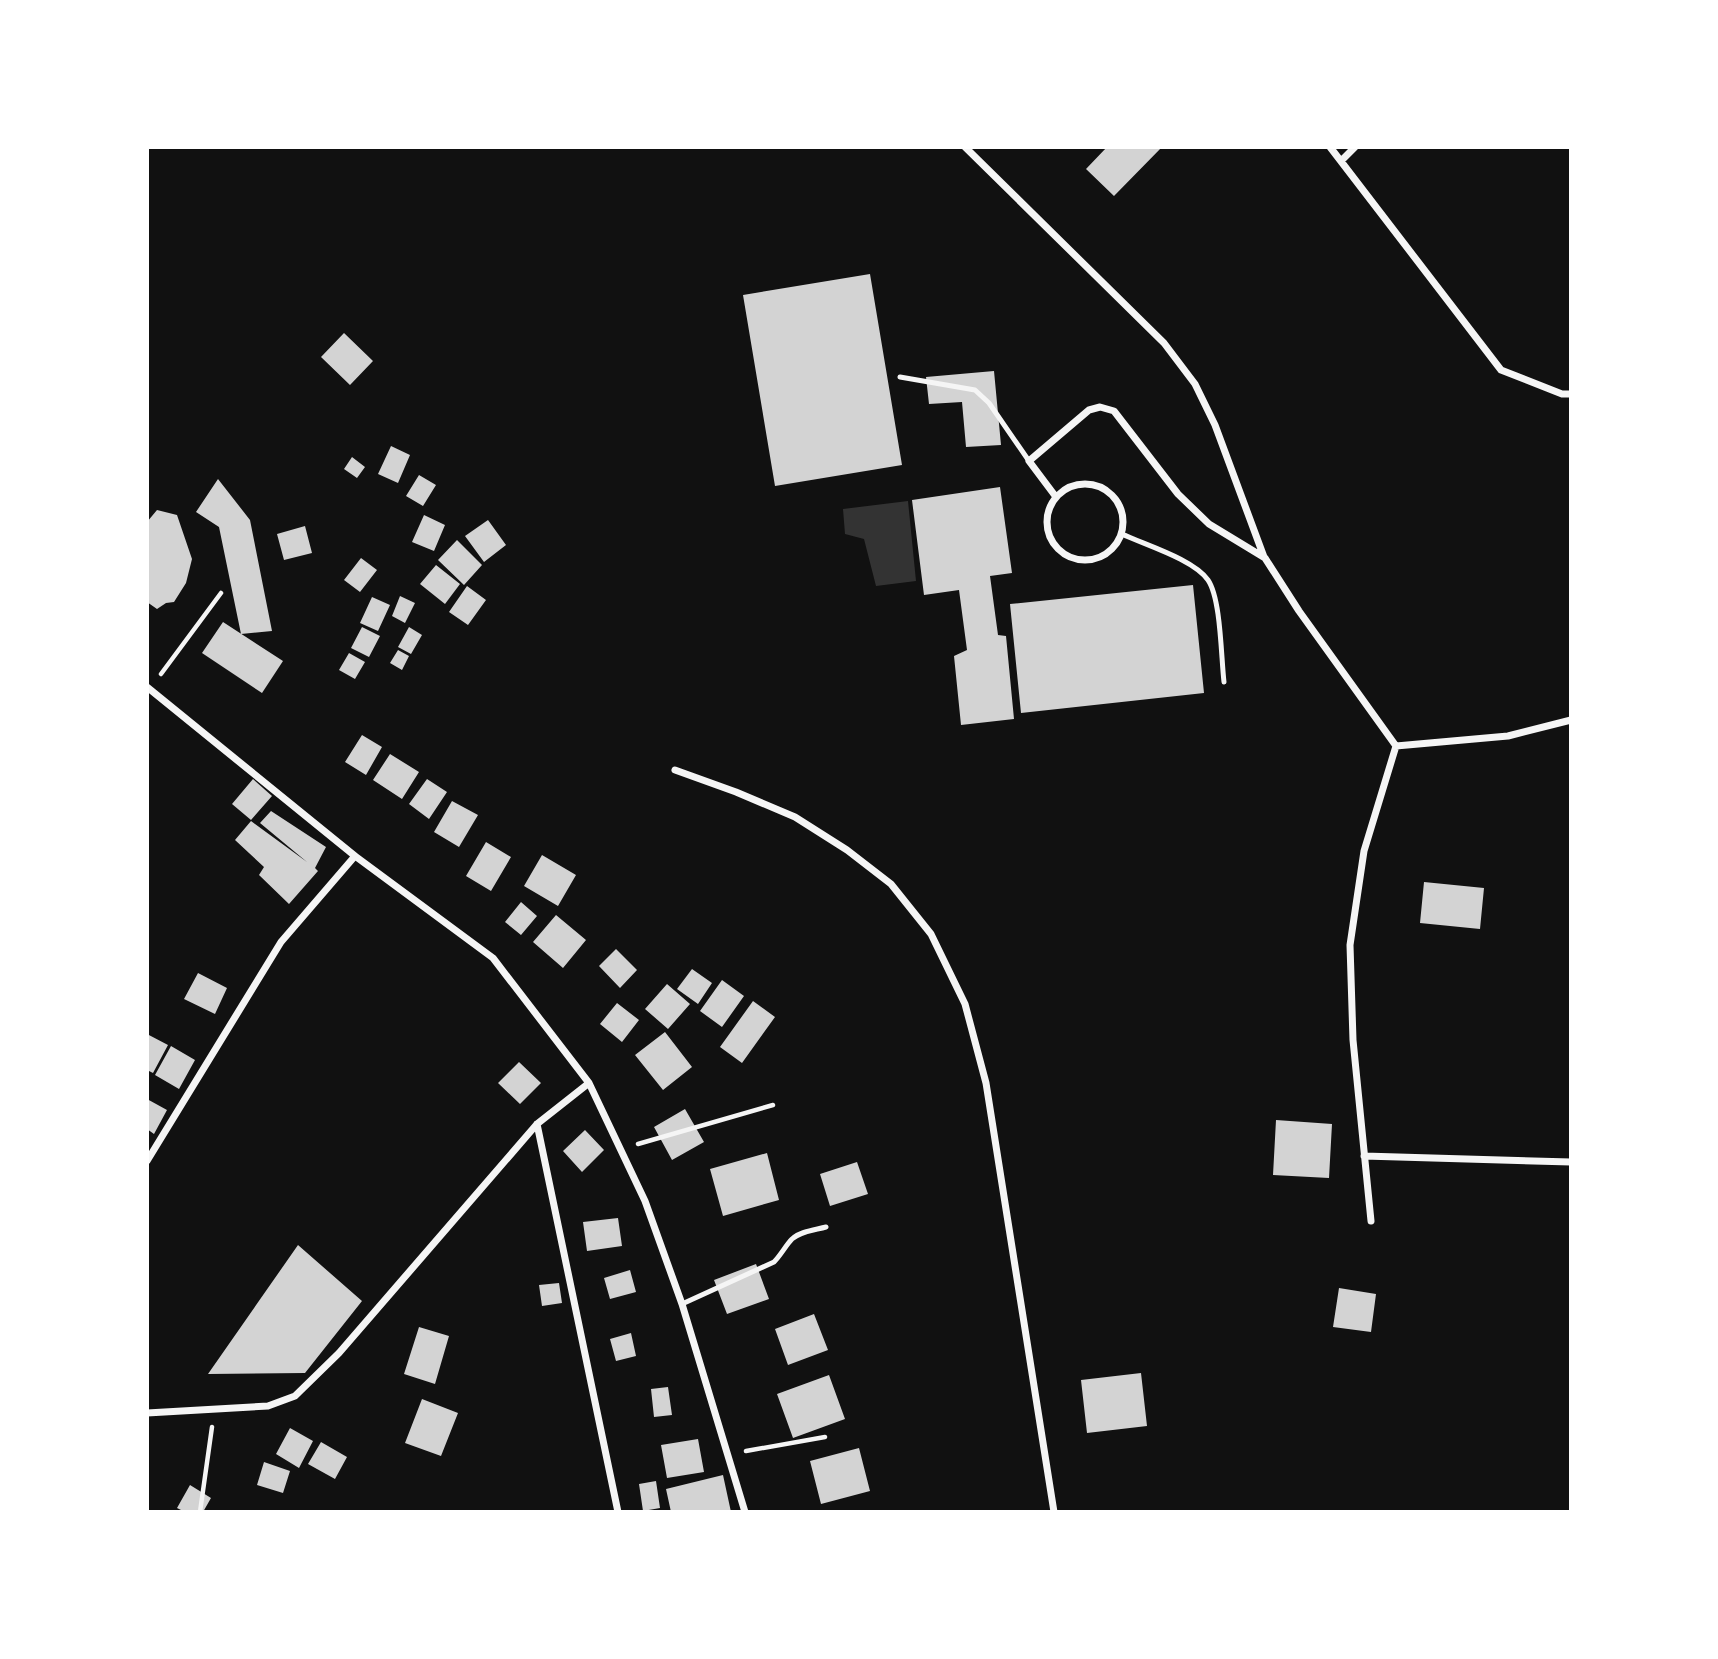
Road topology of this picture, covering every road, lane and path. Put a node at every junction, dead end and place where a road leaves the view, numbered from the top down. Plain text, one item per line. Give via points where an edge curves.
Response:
1 (965, 147) edge
2 (1330, 147) edge
3 (1355, 147) edge
4 (1341, 161) junction
5 (900, 377) dead end
6 (1571, 394) edge
7 (1029, 461) junction
8 (1056, 497) junction
9 (1122, 534) junction
10 (1265, 558) junction
11 (221, 593) dead end
12 (1224, 682) dead end
13 (149, 688) edge
14 (1571, 720) edge
15 (1396, 746) junction
16 (675, 770) dead end
17 (355, 856) junction
18 (589, 1083) junction
19 (773, 1105) dead end
20 (537, 1124) junction
21 (621, 1149) junction
22 (1364, 1156) junction
23 (147, 1161) edge
24 (1571, 1162) edge
25 (1371, 1222) dead end
26 (826, 1227) dead end
27 (682, 1304) junction
28 (214, 1409) junction
29 (147, 1413) edge
30 (825, 1437) dead end
31 (728, 1455) junction
32 (200, 1512) edge
33 (618, 1512) edge
34 (745, 1512) edge
35 (1054, 1512) edge

1 - 10 street via 1164,343 1195,384
2 - 4 street
3 - 4 street
4 - 6 street via 1501,370
5 - 7 lane via 975,390
7 - 8 street
7 - 10 street via 1089,410 1114,411 1178,494 1209,524
8 - 9 street via 1078,484 1101,486 1121,508
8 - 9 street via 1047,525 1063,553 1074,559 1098,558
9 - 12 lane via 1190,564 1207,579 1215,597
10 - 15 street
11 - 13 path
13 - 17 street
14 - 15 street via 1508,736
15 - 22 street via 1364,851 1350,945
16 - 35 street via 794,817 847,850 891,884 931,934 965,1004 986,1083
17 - 18 street via 493,958
17 - 23 street via 281,942
18 - 20 street
18 - 21 street
19 - 21 path
20 - 28 street via 339,1353 295,1396 268,1406
20 - 33 street
21 - 27 street
22 - 24 street
22 - 25 street
26 - 27 lane via 791,1240 774,1262
27 - 31 street
28 - 29 street
28 - 32 path
30 - 31 path
31 - 34 street

